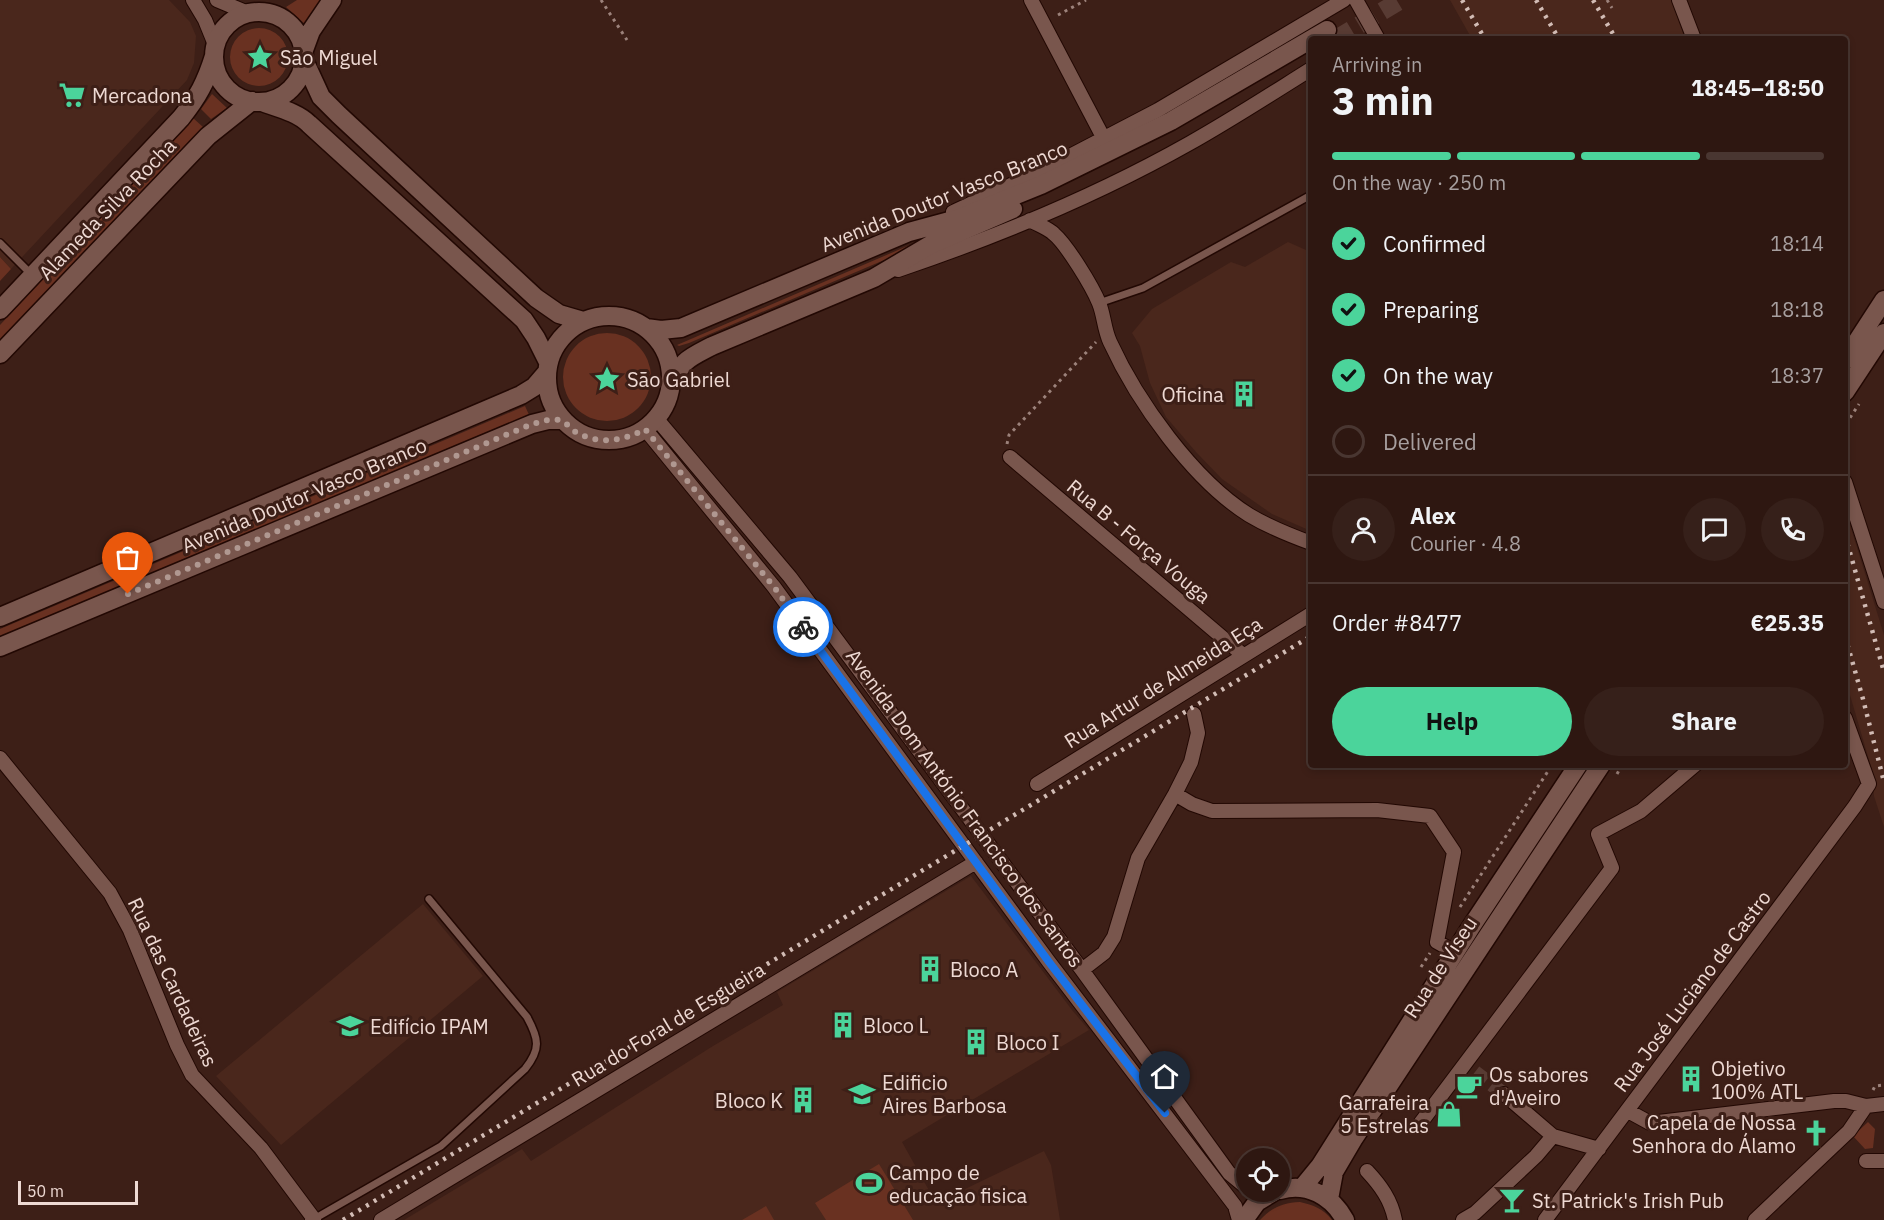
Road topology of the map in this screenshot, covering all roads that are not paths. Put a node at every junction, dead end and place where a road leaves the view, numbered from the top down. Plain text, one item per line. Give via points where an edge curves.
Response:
1 (193, 0) edge
2 (217, 0) edge
3 (282, 0) edge
4 (332, 0) edge
5 (1031, 0) edge
6 (1344, 0) edge
7 (1356, 0) edge
8 (1679, 0) edge
9 (253, 13) junction
10 (1327, 30) dead end
11 (1317, 36) edge
12 (1372, 36) edge
13 (1693, 36) edge
14 (1308, 41) edge
15 (215, 51) junction
16 (304, 55) junction
17 (1308, 55) edge
18 (1308, 71) edge
19 (257, 102) junction
20 (1104, 139) junction
21 (1308, 197) edge
22 (1030, 220) junction
23 (909, 232) junction
24 (0, 243) edge
25 (32, 275) junction
26 (874, 278) junction
27 (1884, 300) edge
28 (1099, 303) junction
29 (0, 310) edge
30 (583, 321) junction
31 (646, 328) junction
32 (1884, 333) edge
33 (0, 354) edge
34 (1848, 355) edge
35 (547, 368) junction
36 (671, 386) junction
37 (1852, 398) edge
38 (562, 420) junction
39 (650, 424) junction
40 (1010, 457) road end
41 (1848, 491) edge
42 (1308, 542) edge
43 (1884, 602) edge
44 (1308, 616) edge
45 (0, 617) edge
46 (0, 647) edge
47 (1243, 655) junction
48 (1194, 714) dead end
49 (1848, 726) edge
50 (0, 758) edge
51 (1576, 768) edge
52 (1691, 768) edge
53 (1609, 770) edge
54 (1037, 784) dead end
55 (1175, 794) junction
56 (976, 862) junction
57 (429, 899) dead end
58 (1455, 952) junction
59 (1082, 970) junction
60 (1504, 1094) tunnel mouth
61 (1884, 1104) edge
62 (1866, 1106) junction
63 (1628, 1111) junction
64 (1419, 1125) dead end
65 (1553, 1136) junction
66 (1599, 1149) junction
67 (1866, 1161) dead end
68 (1884, 1161) edge
69 (1367, 1171) dead end
70 (1236, 1179) edge
71 (1302, 1188) junction
72 (1290, 1189) edge
73 (1329, 1199) junction
74 (1257, 1202) edge
75 (313, 1219) edge
76 (381, 1220) edge
77 (1242, 1220) edge
78 (1345, 1220) edge
79 (1395, 1220) edge
80 (1463, 1220) edge
81 (1545, 1220) edge
82 (1755, 1220) edge

1 - 15 street via 205,20
2 - 9 street
3 - 9 main road
4 - 16 main road via 311,31
5 - 20 street
6 - 20 street
7 - 12 street
8 - 13 street
9 - 15 main road via 239,17 224,29
9 - 16 main road via 284,19 297,32
10 - 11 main road, Avenida Doutor Vasco Branco
14 - 23 main road, Avenida Doutor Vasco Branco via 1171,121 1051,180 957,219
15 - 19 main road via 219,77 225,86 232,93
15 - 25 main road, Alameda Silva Rocha via 206,83 181,118
16 - 19 main road via 298,80 291,89
16 - 30 main road via 321,97 339,115 536,298 559,314
17 - 26 main road, Avenida Doutor Vasco Branco via 1176,131 1044,196 930,245
18 - 22 street, Avenida Doutor Vasco Branco via 1191,143
19 - 33 main road, Alameda Silva Rocha via 219,125
19 - 35 main road via 304,118 524,321 536,338
20 - 23 street
21 - 28 lane via 1143,288
22 - 26 street, Avenida Doutor Vasco Branco
22 - 28 street via 1054,233
23 - 31 main road, Avenida Doutor Vasco Branco via 681,328
24 - 25 lane
25 - 29 main road, Alameda Silva Rocha
26 - 36 main road, Avenida Doutor Vasco Branco via 712,345 677,369
27 - 34 main road
28 - 42 street via 1105,332 1138,393 1180,452 1247,514
30 - 31 main road via 615,316
30 - 35 main road via 561,338
31 - 36 main road via 666,354
32 - 37 main road
35 - 38 main road via 547,390
35 - 45 main road, Avenida Doutor Vasco Branco via 534,387 521,395
36 - 39 main road via 666,403
38 - 39 main road via 573,430 602,441 631,436
38 - 46 main road, Avenida Doutor Vasco Branco via 532,424
39 - 56 street, Avenida Dom António Francisco dos Santos
39 - 59 street, Avenida Dom António Francisco dos Santos via 790,577
40 - 47 street, Rua B - Força Vouga
41 - 43 street
44 - 47 street, Rua Artur de Almeida Eça
47 - 54 street, Rua Artur de Almeida Eça
48 - 55 street via 1198,733 1191,762
49 - 63 street, Rua José Luciano de Castro via 1869,784
50 - 75 street, Rua das Cardadeiras via 110,893 130,930 192,1075 261,1148
51 - 58 main road, Rua de Viseu
52 - 64 street via 1641,811 1598,834 1612,868 1469,1068
53 - 73 main road, Rua de Viseu via 1354,1138 1334,1172
55 - 58 street via 1212,811 1377,810 1430,816 1454,852 1437,942
55 - 59 street via 1138,858 1114,937 1104,953
56 - 76 street, Rua do Foral de Esgueira
56 - 77 street, Avenida Dom António Francisco dos Santos
57 - 75 lane via 527,1017 537,1046 525,1069 441,1146
58 - 71 main road, Rua de Viseu via 1320,1166
59 - 70 street, Avenida Dom António Francisco dos Santos
60 - 65 street
61 - 62 street
62 - 63 street via 1834,1101 1650,1123
62 - 82 street via 1849,1131
63 - 66 street, Rua José Luciano de Castro
65 - 66 street
65 - 80 street via 1475,1213
66 - 81 street, Rua José Luciano de Castro
67 - 68 street
69 - 79 street via 1382,1187
71 - 72 main road
71 - 73 main road
73 - 78 main road
74 - 77 main road

